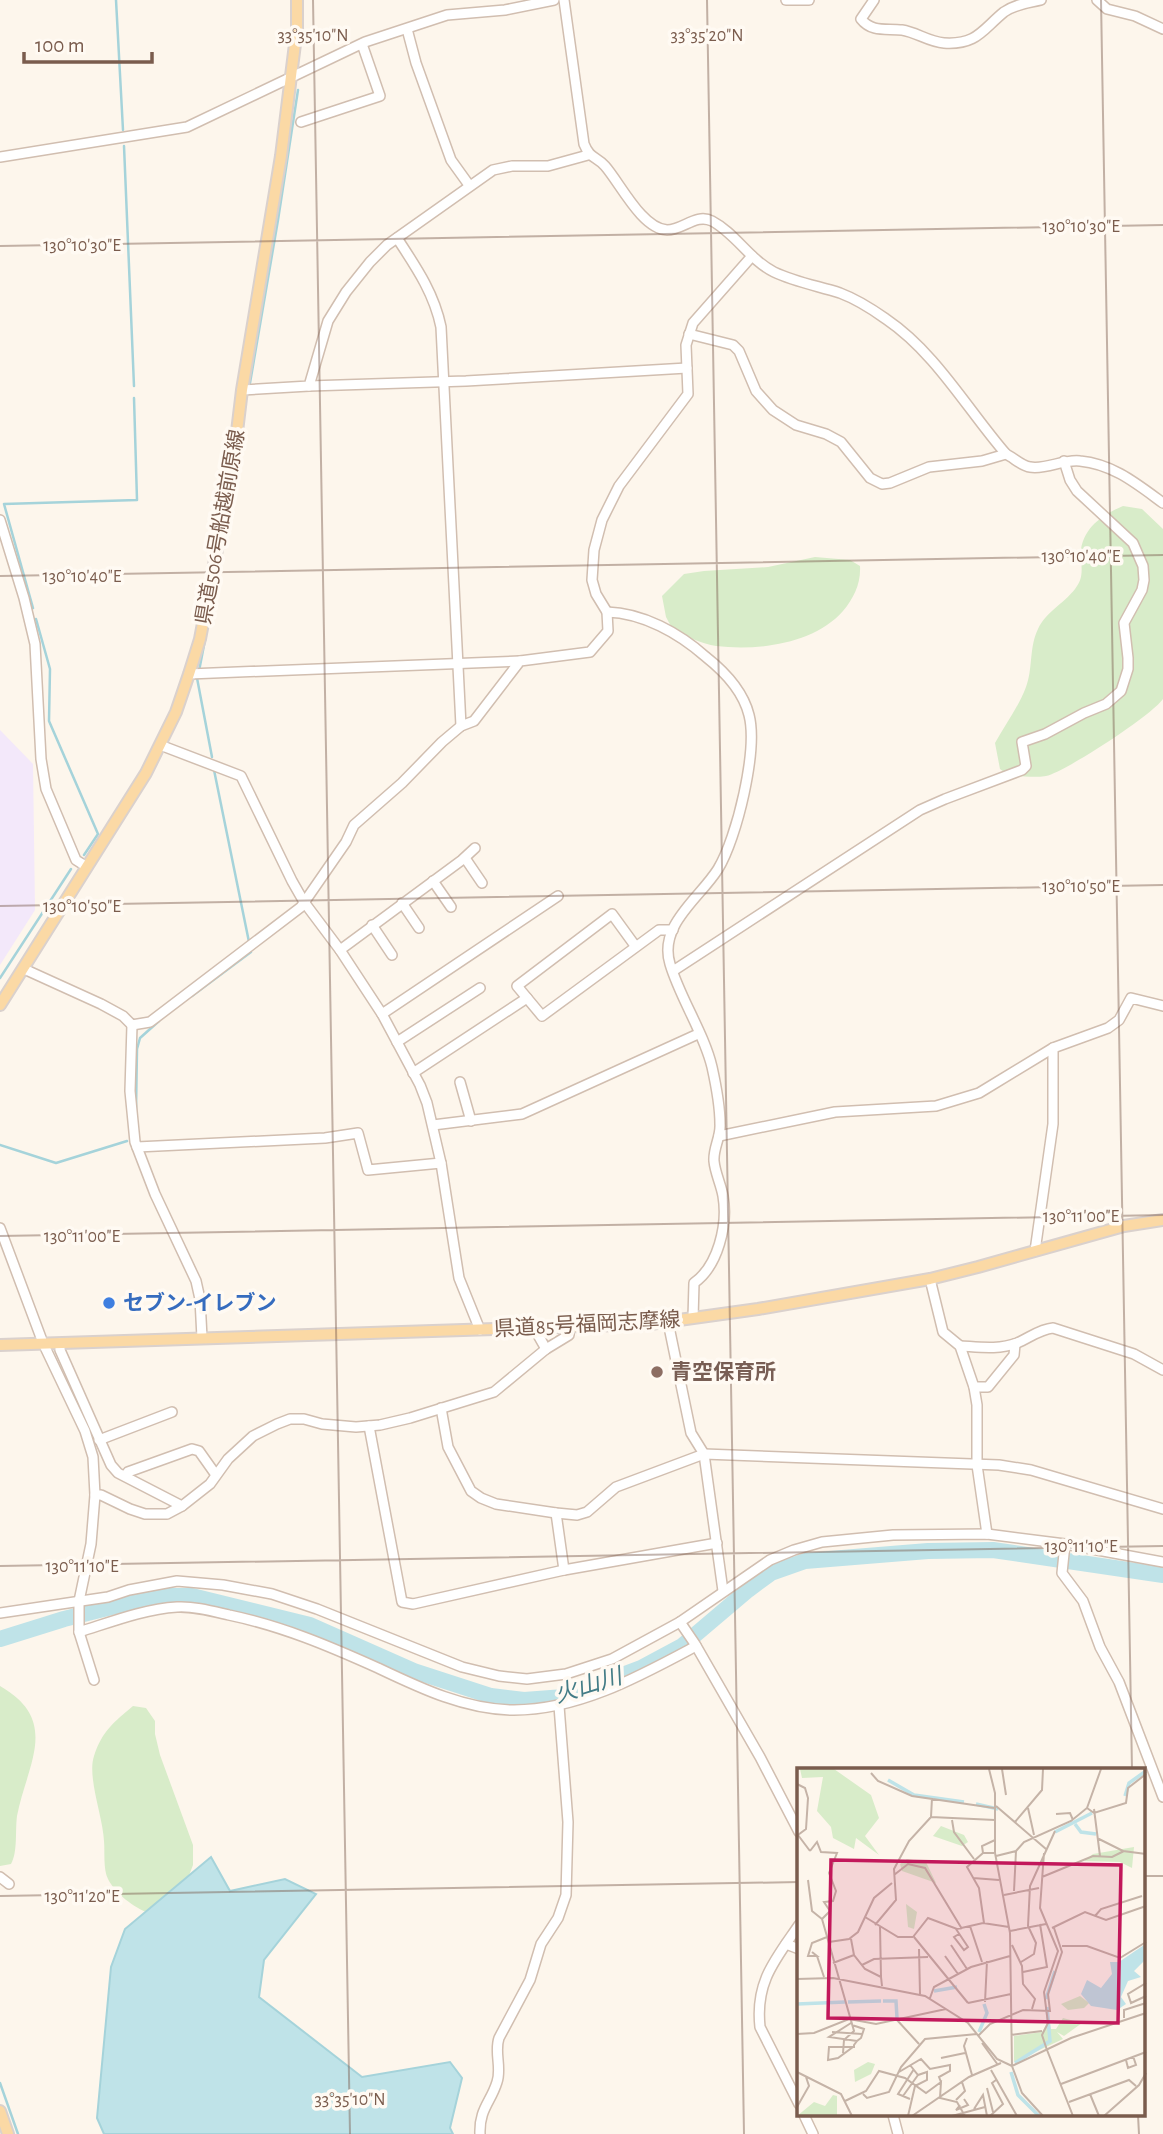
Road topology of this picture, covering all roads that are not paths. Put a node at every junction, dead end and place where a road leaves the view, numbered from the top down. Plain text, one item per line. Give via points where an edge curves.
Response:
1 (297, 0) edge
2 (554, 0) edge
3 (564, 0) edge
4 (786, 0) edge
5 (809, 0) edge
6 (874, 0) edge
7 (1041, 0) edge
8 (1097, 0) edge
9 (407, 29) junction
10 (1163, 29) edge
11 (362, 44) junction
12 (291, 76) junction
13 (301, 122) dead end
14 (0, 150) edge
15 (588, 155) junction
16 (0, 158) edge
17 (469, 185) junction
18 (397, 239) junction
19 (752, 256) junction
20 (689, 334) junction
21 (687, 368) junction
22 (443, 382) junction
23 (309, 386) junction
24 (242, 390) junction
25 (1006, 454) junction
26 (1064, 461) junction
27 (1163, 503) edge
28 (0, 520) edge
29 (607, 612) junction
30 (520, 661) junction
31 (458, 662) junction
32 (190, 674) junction
33 (461, 726) junction
34 (160, 745) junction
35 (475, 848) dead end
36 (464, 858) junction
37 (87, 867) junction
38 (433, 881) junction
39 (482, 883) dead end
40 (558, 895) dead end
41 (304, 902) junction
42 (402, 903) junction
43 (451, 907) dead end
44 (372, 925) junction
45 (419, 928) dead end
46 (673, 930) junction
47 (636, 947) junction
48 (340, 950) junction
49 (392, 955) dead end
50 (24, 969) junction
51 (673, 971) junction
52 (480, 988) dead end
53 (527, 998) junction
54 (0, 1005) edge
55 (1163, 1006) edge
56 (382, 1014) junction
57 (132, 1025) junction
58 (698, 1034) junction
59 (397, 1042) junction
60 (1053, 1048) junction
61 (414, 1073) junction
62 (460, 1082) dead end
63 (471, 1121) junction
64 (433, 1125) junction
65 (719, 1136) junction
66 (137, 1147) junction
67 (441, 1163) junction
68 (1163, 1220) edge
69 (0, 1228) edge
70 (1035, 1251) junction
71 (930, 1279) junction
72 (693, 1318) junction
73 (668, 1322) junction
74 (569, 1327) junction
75 (534, 1328) junction
76 (480, 1330) junction
77 (202, 1338) junction
78 (43, 1343) junction
79 (60, 1343) junction
80 (1015, 1344) junction
81 (0, 1345) edge
82 (960, 1346) junction
83 (546, 1349) junction
84 (1163, 1370) edge
85 (974, 1387) junction
86 (442, 1408) junction
87 (172, 1412) dead end
88 (369, 1426) junction
89 (99, 1440) junction
90 (704, 1454) junction
91 (977, 1465) junction
92 (216, 1475) junction
93 (125, 1476) junction
94 (95, 1495) junction
95 (182, 1506) junction
96 (1163, 1509) edge
97 (556, 1513) junction
98 (986, 1534) junction
99 (717, 1543) junction
100 (1065, 1547) junction
101 (1163, 1562) edge
102 (564, 1570) junction
103 (723, 1591) junction
104 (79, 1603) junction
105 (0, 1613) edge
106 (680, 1622) junction
107 (79, 1630) junction
108 (696, 1645) junction
109 (94, 1680) dead end
110 (559, 1706) junction
111 (1163, 1797) edge
112 (797, 1828) edge
113 (0, 1877) edge
114 (9, 1884) dead end
115 (797, 1928) edge
116 (786, 1944) junction
117 (797, 1949) edge
118 (797, 2100) edge
119 (0, 2111) edge
120 (804, 2116) edge
121 (892, 2116) edge
122 (8, 2134) edge
123 (480, 2134) edge
124 (813, 2134) edge
125 (898, 2134) edge

1 - 12 main road, 県道506号船越前原線
2 - 9 street via 447,15
3 - 15 street
4 - 5 street
6 - 7 street via 861,19 872,28 905,30 955,43 976,38 1004,12
8 - 10 street via 1107,9
9 - 11 street
9 - 17 street via 451,160
11 - 12 street
11 - 13 street via 380,96
12 - 16 street via 187,127
12 - 24 main road, 県道506号船越前原線
14 - 16 street
15 - 17 street via 548,166 493,170
15 - 19 street via 604,165 638,211 657,228 667,230 706,219
17 - 18 street
18 - 22 street via 427,284 438,311
18 - 23 street via 370,262 328,321
19 - 20 street via 702,310
19 - 25 street via 772,271 853,299 887,320 915,343
20 - 21 street
20 - 25 street via 733,345 756,391 773,410 796,425 836,439 876,482 890,483 938,465
21 - 22 street
21 - 29 street via 688,394 619,486 602,520 592,580
22 - 23 street
22 - 31 street
23 - 24 street
24 - 32 main road, 県道506号船越前原線 via 233,465
25 - 26 street via 1033,468
26 - 27 street via 1092,463 1119,472
26 - 51 street via 1077,491 1133,543 1143,566 1142,590 1124,623 1128,658 1121,691 1106,704 1022,742 1026,761 1022,770 920,810
28 - 37 street via 35,644 46,789 76,860
29 - 30 street via 608,631 590,652
29 - 46 street via 621,612 681,637 731,679 748,712 747,779 734,831 719,868
30 - 31 street
30 - 33 street via 474,721
31 - 32 street
31 - 33 street
32 - 34 main road, 県道506号船越前原線
33 - 41 street via 354,825
34 - 37 main road, 県道506号船越前原線
34 - 41 street via 242,776
35 - 36 street
36 - 38 street
36 - 39 street
37 - 50 main road, 県道506号船越前原線
38 - 42 street
38 - 43 street
40 - 56 street
41 - 48 street
41 - 57 street via 150,1022
42 - 44 street
42 - 45 street
44 - 48 street
44 - 49 street
46 - 47 street via 659,930
46 - 51 street via 669,962
47 - 53 street via 542,1016
47 - 53 street via 612,914 517,986
48 - 56 street
50 - 54 main road, 県道506号船越前原線
50 - 57 street via 101,1004
51 - 58 street
52 - 59 street
53 - 61 street
55 - 60 street via 1131,998 1119,1020 1108,1028
56 - 59 street
57 - 66 street via 130,1091
58 - 63 street via 539,1108
58 - 65 street via 712,1065
59 - 61 street
60 - 65 street via 979,1093 954,1101 835,1112
60 - 70 street via 1053,1124
61 - 64 street
62 - 63 street
63 - 64 street
64 - 67 street
65 - 72 street via 714,1161 724,1216 716,1254 694,1283
66 - 67 street via 358,1133 368,1170
66 - 77 street via 196,1281
67 - 76 street via 458,1278
68 - 70 main road, 県道85号福岡志摩線
69 - 78 street
70 - 71 main road, 県道85号福岡志摩線
71 - 72 main road, 県道85号福岡志摩線
71 - 82 street via 943,1332
72 - 73 main road, 県道85号福岡志摩線
73 - 74 main road, 県道85号福岡志摩線
73 - 90 street via 691,1433
74 - 75 main road, 県道85号福岡志摩線
74 - 83 street via 569,1335
75 - 76 main road, 県道85号福岡志摩線
75 - 83 street
76 - 77 main road, 県道85号福岡志摩線
77 - 79 main road, 県道85号福岡志摩線
78 - 79 main road, 県道85号福岡志摩線
78 - 81 main road, 県道85号福岡志摩線
78 - 94 street via 85,1431 93,1457
79 - 89 street
80 - 82 street
80 - 84 street via 1053,1328 1134,1354
80 - 85 street via 1014,1355 988,1387
82 - 85 street
83 - 86 street via 494,1392
85 - 91 street
86 - 88 street
86 - 97 street via 448,1447 471,1490 496,1504
87 - 89 street
88 - 92 street via 290,1419 253,1436
88 - 102 street via 402,1602 413,1604
89 - 93 street via 111,1465
90 - 91 street
90 - 97 street via 616,1487 587,1512
90 - 99 street
91 - 96 street via 1031,1471
91 - 98 street
92 - 93 street via 199,1451 192,1449
92 - 95 street
93 - 95 street
94 - 95 street via 145,1514 167,1514
94 - 104 street
97 - 102 street
98 - 100 street
98 - 103 street via 893,1535 822,1542 770,1560
99 - 102 street
99 - 103 street
100 - 101 street
100 - 111 street via 1062,1573 1083,1601
103 - 106 street
104 - 105 street
104 - 106 street via 177,1581 247,1589 317,1609 462,1667 527,1679 565,1674 612,1659
104 - 107 street
106 - 108 street
107 - 109 street
107 - 110 street via 152,1610 206,1610 305,1636 470,1705 514,1710
108 - 110 street via 640,1676
108 - 112 street
110 - 123 street via 568,1822 566,1895 496,2046 497,2082 482,2115
113 - 114 street
115 - 116 street
116 - 117 street
116 - 118 street via 761,1986 759,2015 760,2027
119 - 122 main road
120 - 124 street
121 - 125 street

